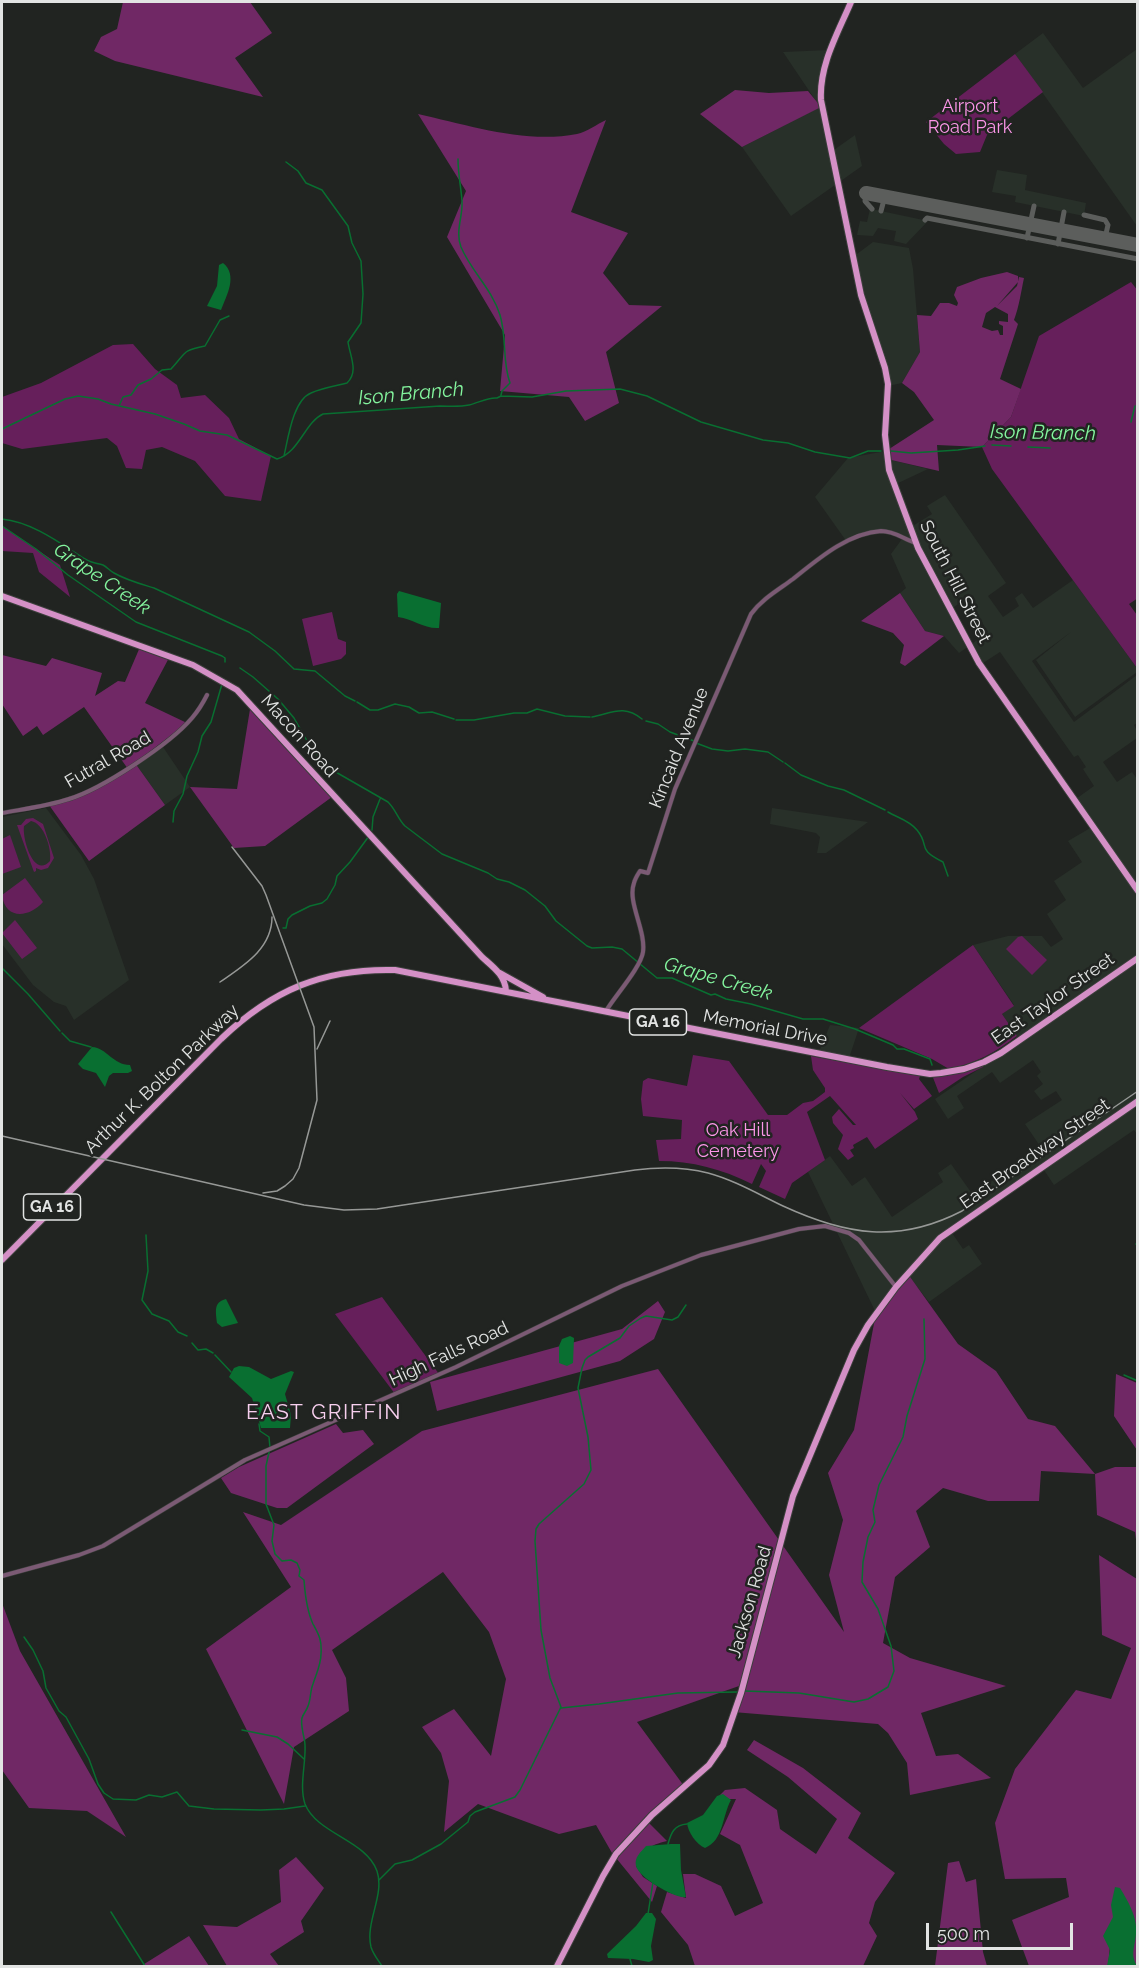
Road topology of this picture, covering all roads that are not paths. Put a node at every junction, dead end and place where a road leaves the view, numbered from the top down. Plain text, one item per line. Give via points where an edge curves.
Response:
1 (851, 2) edge
2 (917, 544) junction
3 (2, 596) edge
4 (207, 695) dead end
5 (2, 813) edge
6 (1137, 891) edge
7 (1137, 958) edge
8 (506, 978) junction
9 (497, 990) junction
10 (506, 991) junction
11 (546, 999) junction
12 (606, 1011) junction
13 (984, 1062) joint
14 (1137, 1101) edge
15 (950, 1231) joint
16 (3, 1257) edge
17 (896, 1287) junction
18 (2, 1576) edge
19 (557, 1966) edge

1 - 2 main road, South Hill Street via 824,67 821,100 861,295 888,384 888,465
2 - 6 main road, South Hill Street via 980,663
2 - 12 street, Kincaid Avenue via 892,532 868,533 818,559 756,607 675,789 648,873 640,870 633,884 643,951 640,962
3 - 8 main road, Macon Road via 193,665 237,690
4 - 5 street, Futral Road via 192,718 135,764 64,801
7 - 13 main road, East Taylor Street / GA 16
8 - 9 main road
8 - 10 main road
8 - 11 main road, Macon Road
9 - 10 main road, Arthur K. Bolton Parkway / GA 16
9 - 16 main road, Arthur K. Bolton Parkway / GA 16 via 395,970 375,970 322,977 274,997 221,1039
10 - 11 main road, Memorial Drive / GA 16
11 - 12 main road, Memorial Drive / GA 16
12 - 13 main road, Memorial Drive / GA 16 via 930,1074
14 - 15 main road, East Broadway Street
15 - 17 main road, Jackson Road via 932,1245
17 - 18 street, High Falls Road via 849,1233 825,1227 799,1229 717,1251 631,1282 456,1367 261,1452 103,1546
17 - 19 main road, Jackson Road via 857,1344 793,1496 723,1745 703,1771 644,1822 616,1854

